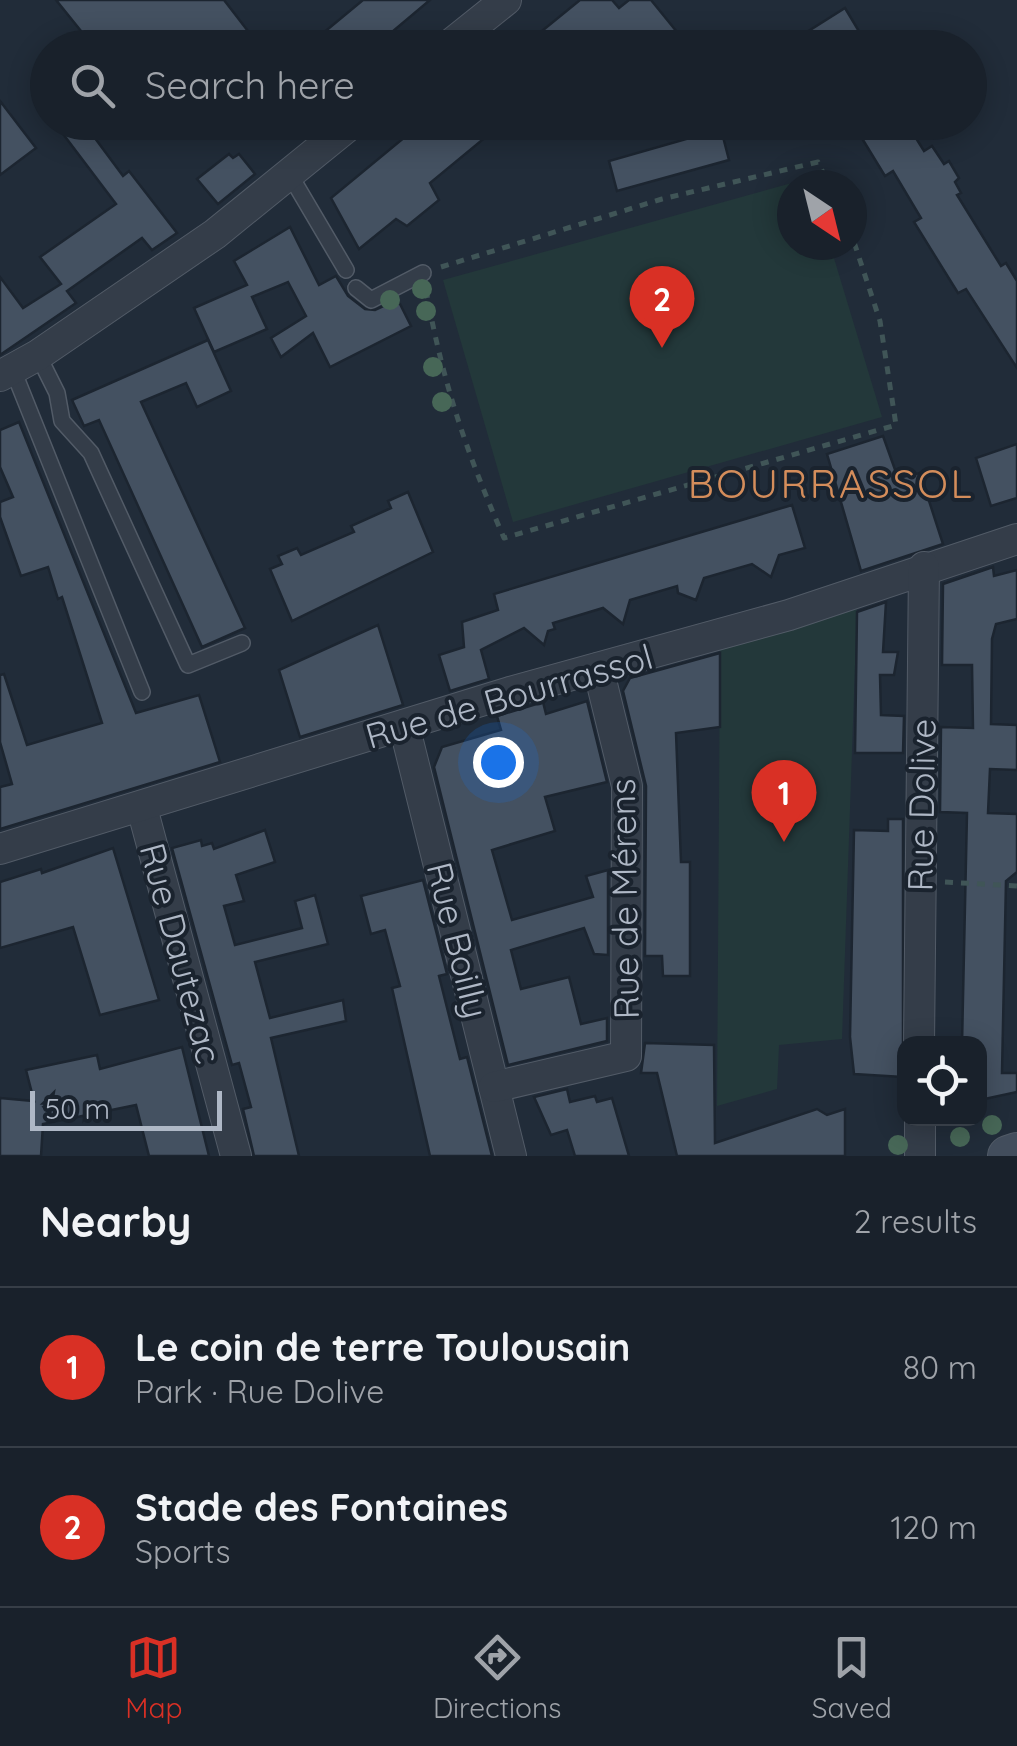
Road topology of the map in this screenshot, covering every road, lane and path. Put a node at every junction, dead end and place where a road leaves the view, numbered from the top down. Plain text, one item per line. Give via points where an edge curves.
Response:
1 (506, 0) edge
2 (468, 30) edge
3 (332, 140) edge
4 (785, 170) edge
5 (822, 170) edge
6 (777, 172) edge
7 (290, 175) junction
8 (860, 260) edge
9 (346, 270) dead end
10 (423, 273) junction
11 (356, 288) dead end
12 (17, 367) edge
13 (1017, 539) edge
14 (924, 567) junction
15 (242, 642) dead end
16 (598, 668) junction
17 (142, 692) dead end
18 (404, 725) junction
19 (142, 808) junction
20 (0, 849) edge
21 (919, 881) junction
22 (1017, 886) edge
23 (920, 1036) edge
24 (494, 1087) junction
25 (920, 1126) edge
26 (1017, 1153) edge
27 (236, 1156) edge
28 (512, 1156) edge
29 (920, 1156) edge
30 (1008, 1156) edge

1 - 2 street
3 - 7 street
4 - 5 path via 818,162
6 - 10 path
7 - 9 lane
7 - 12 street via 215,234
8 - 10 path via 880,322 896,425 504,538 441,374
10 - 11 lane via 371,300
12 - 15 lane via 56,393 62,421 91,453 188,666
12 - 17 lane
13 - 14 street, Rue de Bourrassol
14 - 16 street, Rue de Bourrassol via 789,615
14 - 21 street, Rue Dolive
16 - 18 street, Rue de Bourrassol
16 - 24 street, Rue de Mérens via 627,786 626,1056
18 - 19 street, Rue de Bourrassol
18 - 24 street, Rue Boilly
19 - 20 street, Rue de Bourrassol
19 - 27 street, Rue Dautezac
21 - 22 path
21 - 23 street, Rue Dolive
24 - 28 street, Rue Boilly
25 - 29 street
26 - 30 street

